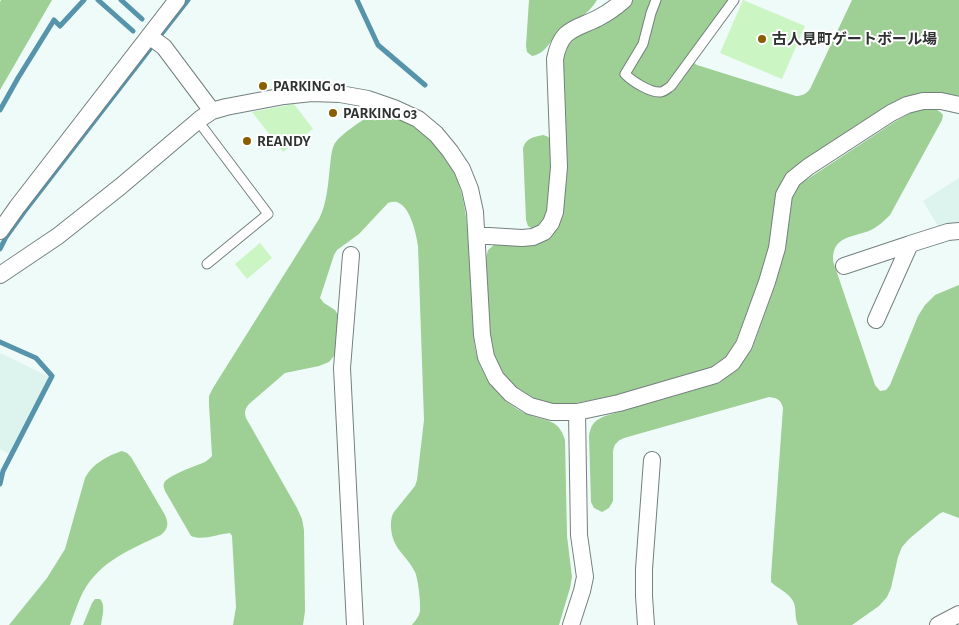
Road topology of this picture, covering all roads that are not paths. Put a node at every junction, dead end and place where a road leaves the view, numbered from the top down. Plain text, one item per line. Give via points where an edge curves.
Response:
1 (177, 0) edge
2 (624, 0) edge
3 (656, 0) edge
4 (734, 0) edge
5 (149, 36) junction
6 (959, 105) edge
7 (212, 111) junction
8 (198, 121) junction
9 (0, 231) edge
10 (959, 231) edge
11 (477, 236) junction
12 (910, 244) junction
13 (351, 254) dead end
14 (207, 264) dead end
15 (844, 266) dead end
16 (0, 276) edge
17 (876, 320) dead end
18 (577, 412) junction
19 (652, 460) dead end
20 (959, 614) edge
21 (355, 625) edge
22 (571, 625) edge
23 (646, 625) edge
24 (938, 625) edge

1 - 5 street
2 - 11 street via 598,18 572,29 557,47 559,167 551,223 544,232 533,237
3 - 4 lane via 643,44 625,74 654,92 671,86
5 - 7 street via 164,47
5 - 9 street
6 - 18 street via 923,101 907,105 793,178 784,195 777,248 767,282 744,345 732,362 715,375 695,382
7 - 8 street
7 - 11 street via 284,96 340,94 394,108 418,119 436,134 462,169 470,189
8 - 14 lane via 268,214
8 - 16 street via 58,236
10 - 12 street
11 - 18 street via 482,335 486,357 496,378 511,394 530,406 552,412
12 - 15 street
12 - 17 street
13 - 21 street via 342,368
18 - 22 street via 579,535 584,577
19 - 23 street via 644,576
20 - 24 street

